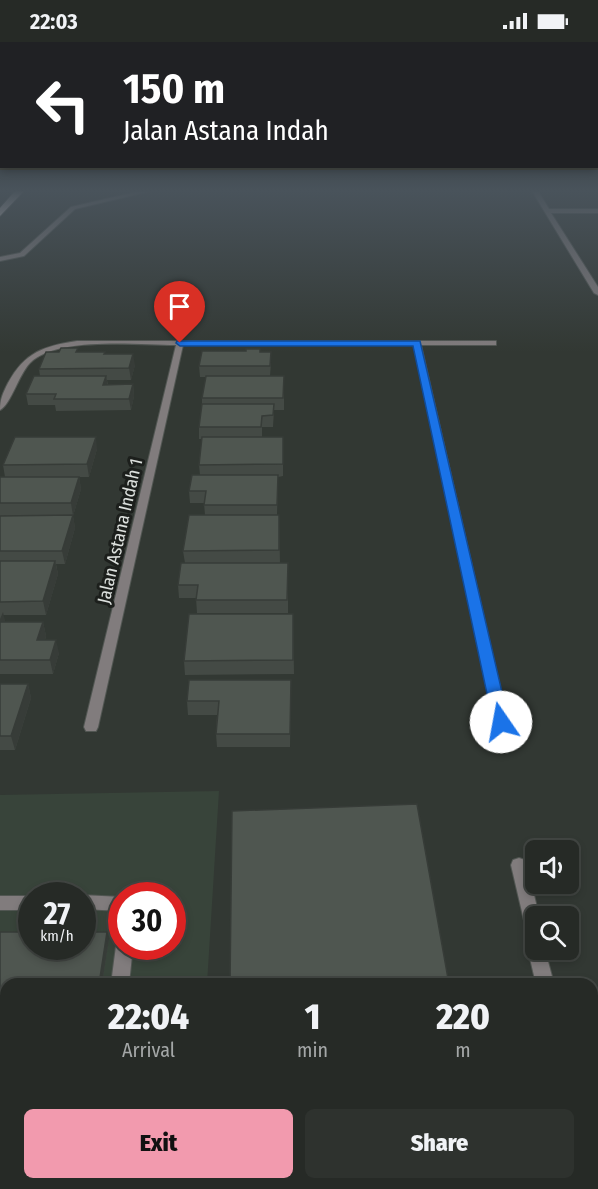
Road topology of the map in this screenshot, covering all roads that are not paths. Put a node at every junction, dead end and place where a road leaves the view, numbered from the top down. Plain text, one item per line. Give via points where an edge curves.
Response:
1 (33, 245) edge
2 (568, 245) edge
3 (0, 259) edge
4 (588, 276) junction
5 (598, 276) edge
6 (598, 293) edge
7 (180, 343) junction
8 (417, 343) junction
9 (494, 343) dead end
10 (0, 407) edge
11 (501, 722) dead end
12 (91, 727) dead end
13 (519, 865) dead end
14 (0, 903) edge
15 (18, 903) edge
16 (528, 906) edge
17 (123, 960) edge
18 (539, 960) edge
19 (121, 978) edge
20 (544, 978) edge

1 - 3 street via 22,255
2 - 4 street
4 - 5 street
4 - 6 street
7 - 8 street
7 - 10 street via 77,343 37,353 21,367
7 - 12 street, Jalan Astana Indah 1
8 - 9 street
8 - 11 street
13 - 16 street
14 - 15 street
17 - 19 street
18 - 20 street

